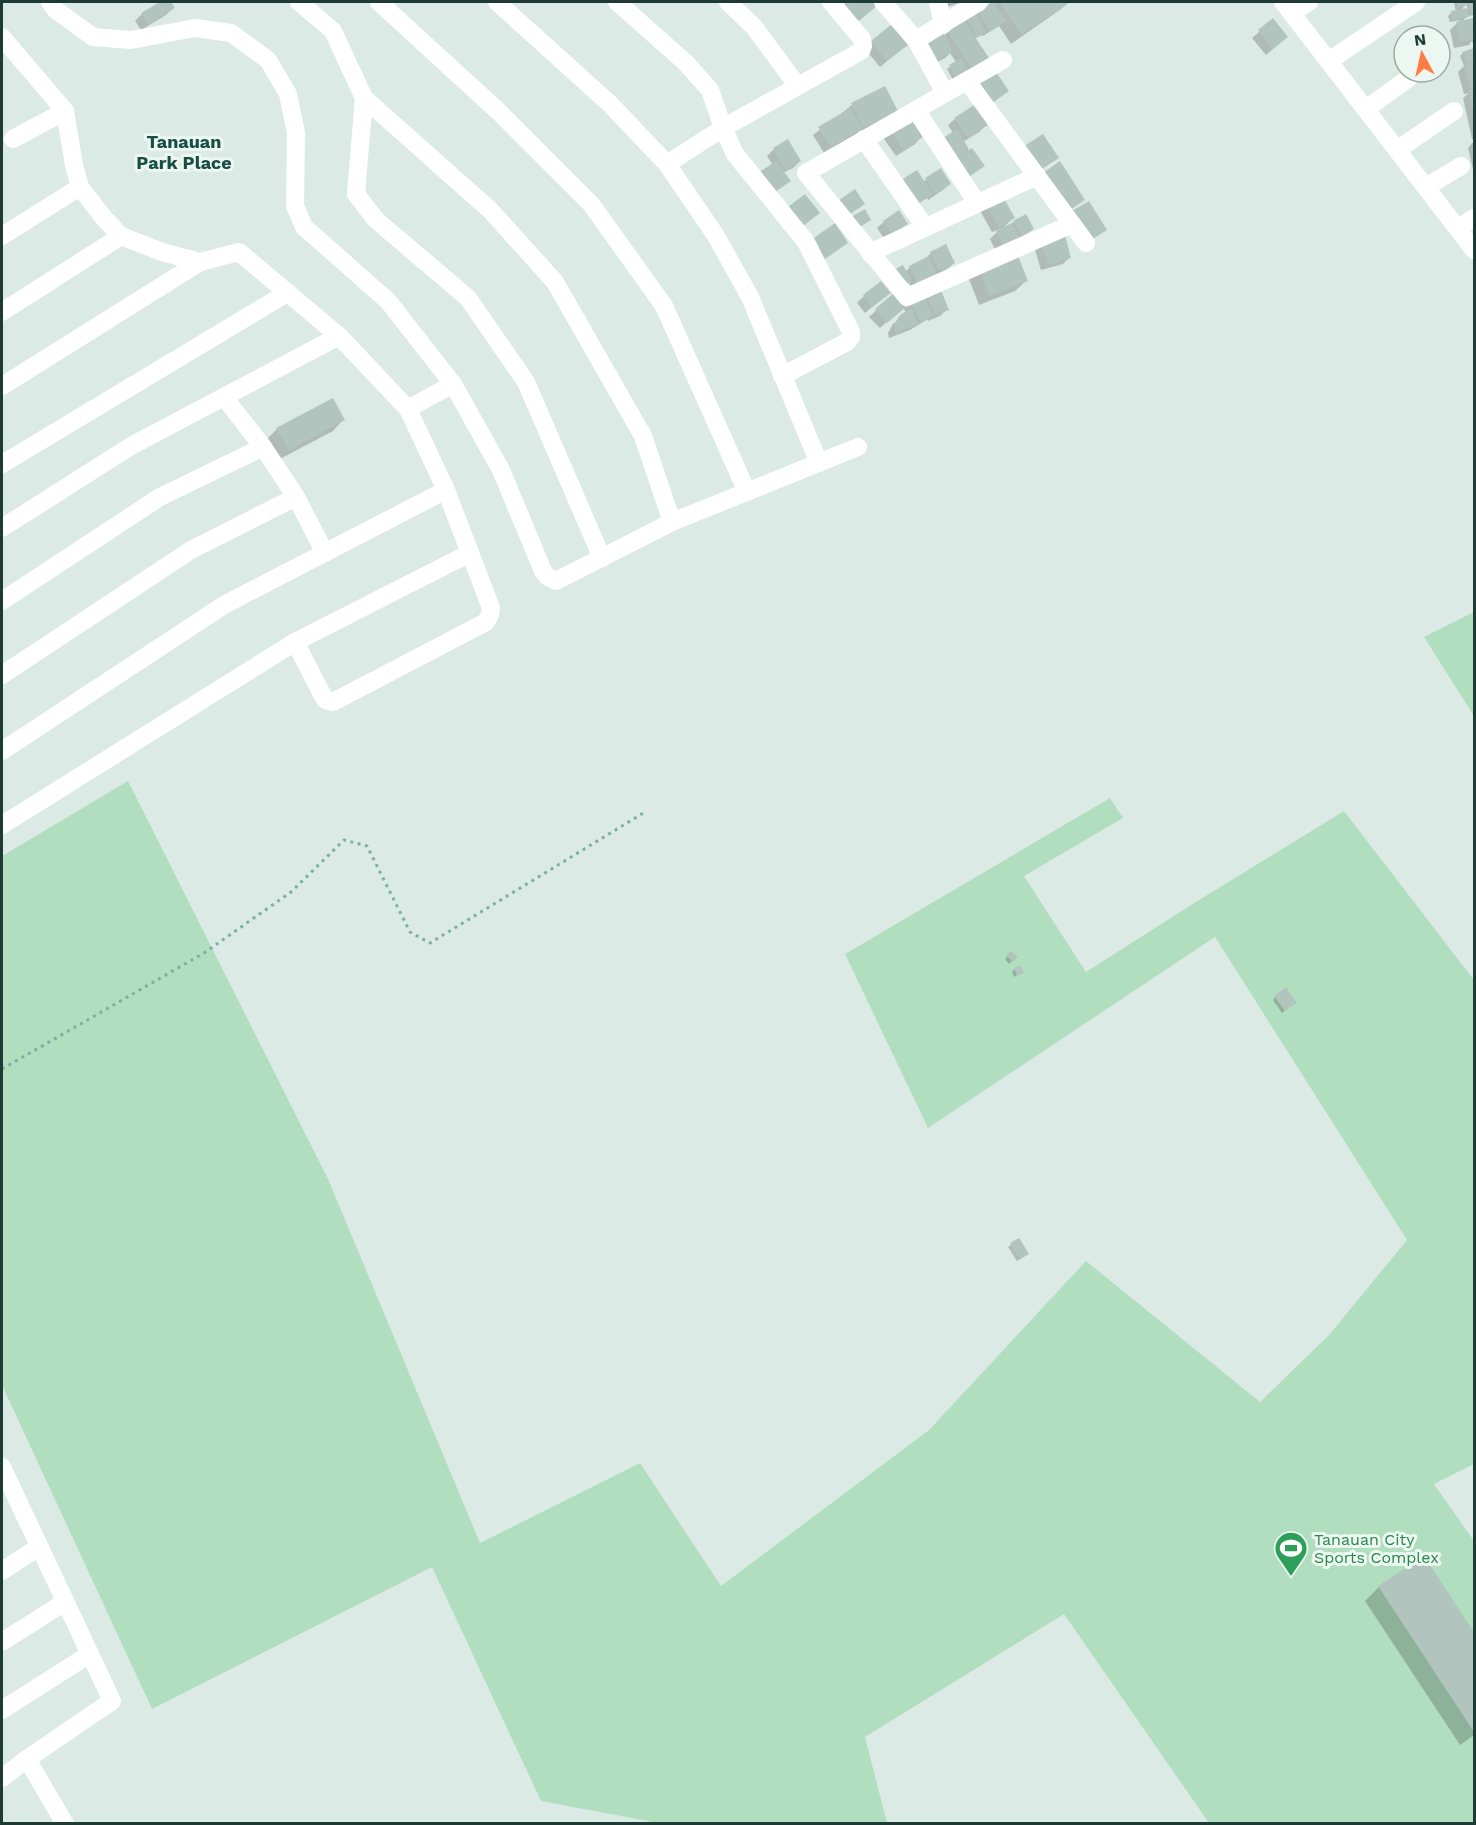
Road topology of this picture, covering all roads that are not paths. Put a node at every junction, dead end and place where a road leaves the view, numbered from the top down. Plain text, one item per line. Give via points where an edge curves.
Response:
1 (50, 2) edge
2 (299, 2) edge
3 (380, 2) edge
4 (497, 2) edge
5 (617, 2) edge
6 (728, 2) edge
7 (831, 2) edge
8 (883, 2) edge
9 (938, 2) edge
10 (979, 2) edge
11 (1309, 2) edge
12 (1416, 2) edge
13 (1287, 7) edge
14 (943, 25) junction
15 (2, 37) edge
16 (916, 40) junction
17 (1003, 60) dead end
18 (1329, 61) junction
19 (967, 81) junction
20 (1400, 84) edge
21 (797, 85) junction
22 (945, 93) junction
23 (364, 98) junction
24 (1366, 109) junction
25 (916, 110) junction
26 (65, 111) junction
27 (1454, 111) dead end
28 (723, 128) junction
29 (5, 137) edge
30 (864, 140) junction
31 (1397, 150) junction
32 (667, 164) junction
33 (1461, 166) dead end
34 (1037, 176) junction
35 (80, 187) junction
36 (1426, 187) junction
37 (977, 203) junction
38 (1474, 218) edge
39 (1072, 224) junction
40 (925, 226) junction
41 (1458, 228) junction
42 (2, 236) edge
43 (121, 236) junction
44 (1086, 243) dead end
45 (1474, 250) edge
46 (870, 253) junction
47 (200, 262) junction
48 (287, 292) junction
49 (2, 312) edge
50 (339, 336) junction
51 (782, 375) junction
52 (453, 384) junction
53 (2, 386) edge
54 (224, 397) junction
55 (408, 409) junction
56 (263, 447) junction
57 (858, 447) dead end
58 (819, 463) junction
59 (2, 464) edge
60 (446, 490) junction
61 (747, 492) junction
62 (296, 497) junction
63 (672, 522) junction
64 (2, 528) edge
65 (325, 553) junction
66 (470, 553) junction
67 (602, 558) junction
68 (2, 601) edge
69 (295, 642) junction
70 (2, 675) edge
71 (2, 751) edge
72 (2, 825) edge
73 (2, 1467) edge
74 (7, 1493) edge
75 (39, 1547) junction
76 (2, 1571) edge
77 (65, 1602) junction
78 (2, 1641) edge
79 (90, 1653) junction
80 (2, 1710) edge
81 (27, 1759) junction
82 (2, 1779) edge
83 (65, 1824) edge

1 - 52 street via 93,37 131,40 195,28 231,33 268,60 288,94 296,134 296,206 304,227 388,301
2 - 23 street via 333,31
3 - 61 street via 591,204 664,306
4 - 32 street via 610,104
5 - 28 street via 685,62 710,90
6 - 21 street via 754,27
7 - 21 street via 862,39 861,51
8 - 16 street
9 - 14 street
10 - 14 street
11 - 13 street
12 - 18 street
13 - 18 street
14 - 16 street
15 - 26 street
16 - 22 street
17 - 19 street
18 - 24 street
19 - 22 street
19 - 34 street
20 - 24 street
21 - 28 street
22 - 25 street
23 - 63 street via 491,211 555,282 643,436
23 - 67 street via 356,194 376,220 468,298 526,382
24 - 31 street
25 - 30 street
25 - 37 street
26 - 29 street
26 - 35 street
27 - 31 street
28 - 32 street
28 - 51 street via 735,154 806,242 851,332 848,342
30 - 40 street
30 - 46 street via 806,173
31 - 36 street
32 - 51 street via 717,236 750,297
33 - 36 street
34 - 37 street
34 - 39 street
35 - 42 street
35 - 43 street
36 - 41 street
37 - 40 street
38 - 41 street
39 - 44 street
39 - 46 street via 907,297
40 - 46 street
41 - 45 street
43 - 47 street
43 - 49 street
47 - 48 street via 239,252
47 - 53 street
48 - 50 street
48 - 59 street
50 - 54 street
50 - 55 street
51 - 58 street
52 - 55 street
52 - 67 street via 501,470 548,577 556,581
54 - 56 street
54 - 64 street via 131,446
55 - 60 street
56 - 62 street
56 - 68 street via 160,497
57 - 58 street
58 - 61 street
60 - 65 street
60 - 66 street
61 - 63 street
62 - 65 street
62 - 70 street via 191,550
63 - 67 street
65 - 71 street via 224,605
66 - 69 street
66 - 69 street via 491,608 486,622 333,702 323,696
69 - 72 street
73 - 74 street
74 - 75 street
75 - 76 street
75 - 77 street
77 - 78 street
77 - 79 street
79 - 80 street
79 - 81 street via 112,1701
81 - 82 street
81 - 83 street

